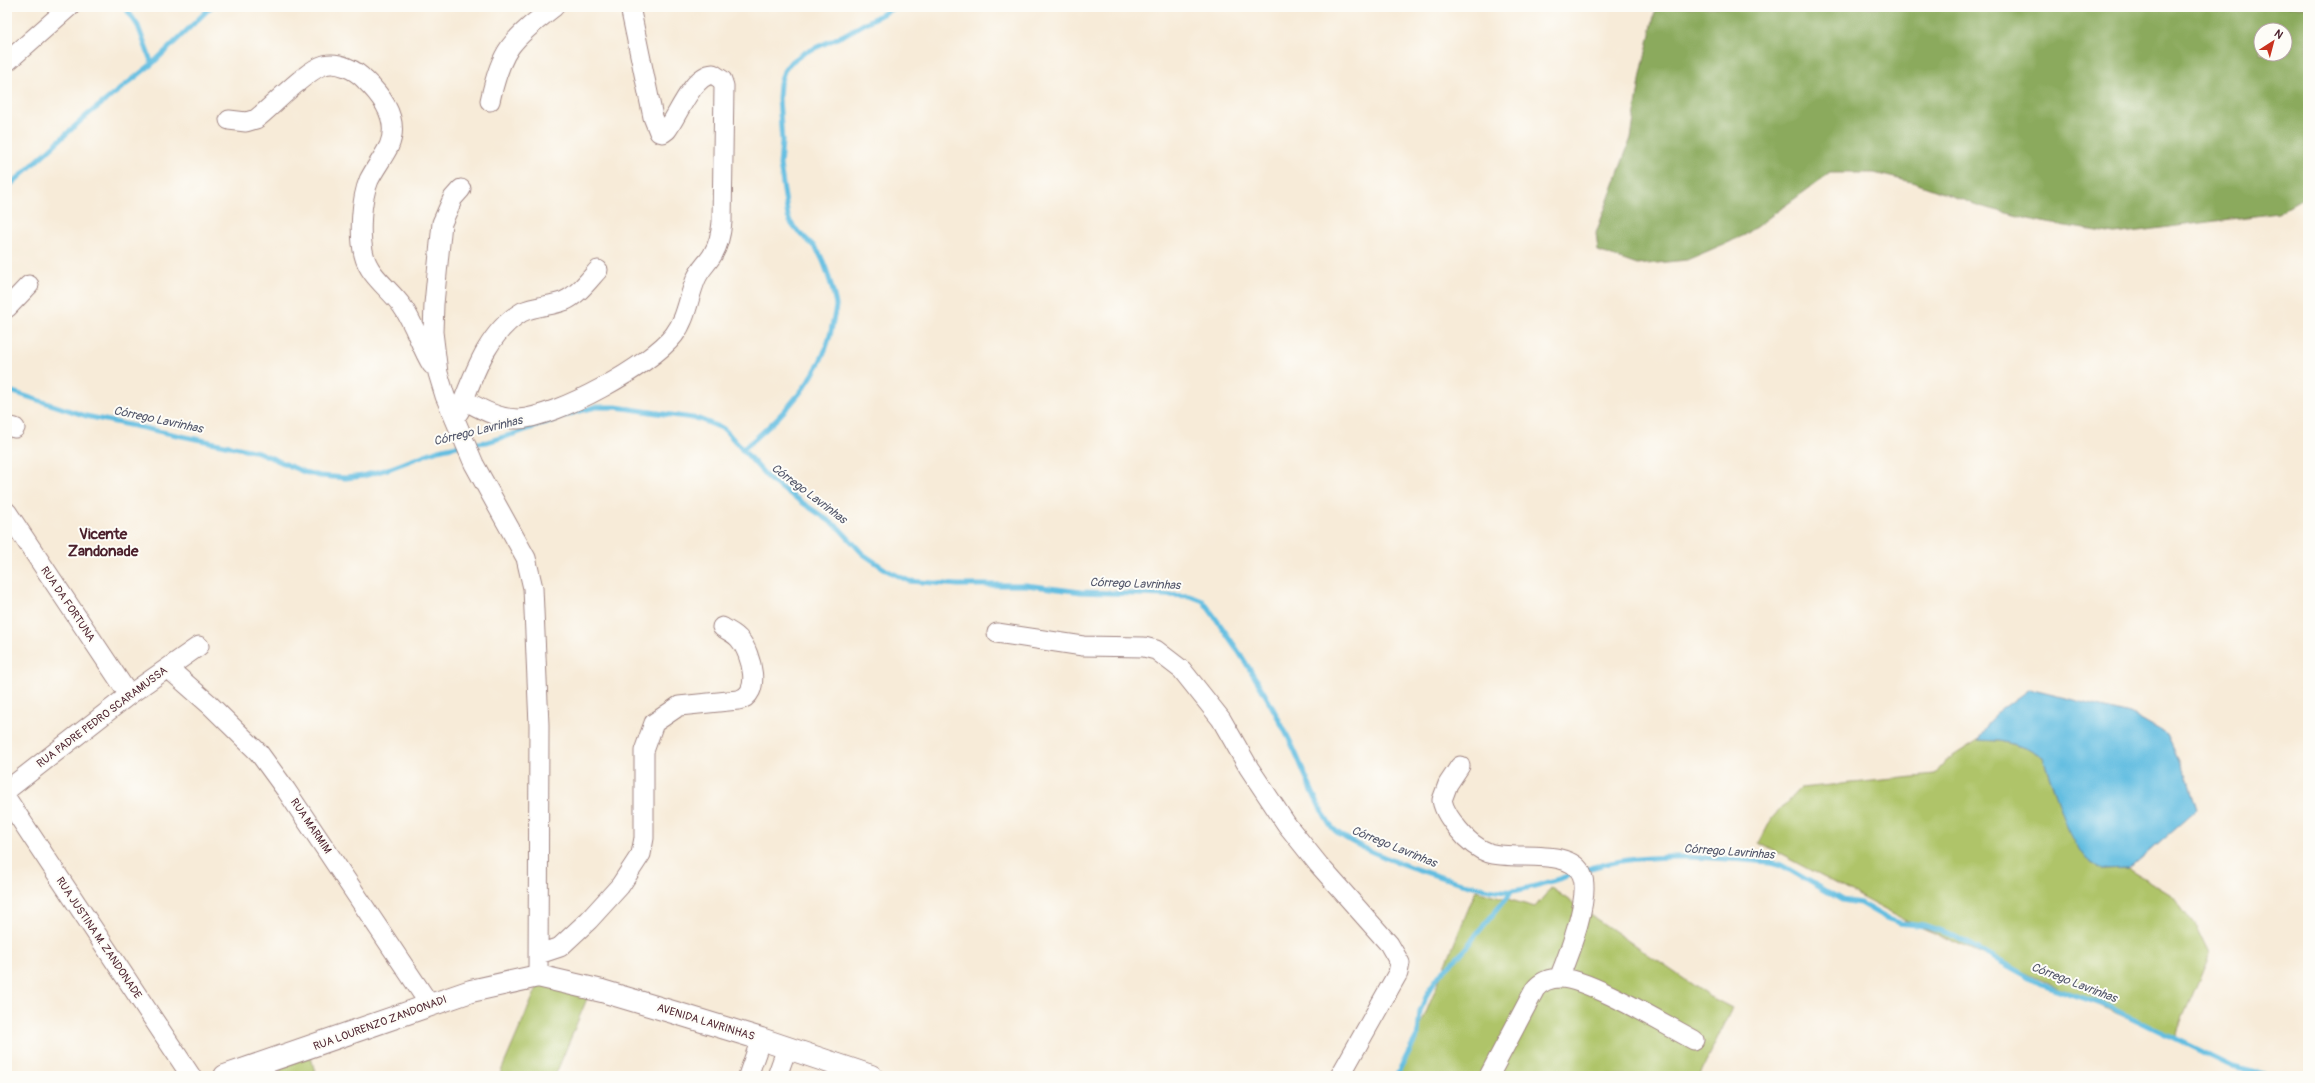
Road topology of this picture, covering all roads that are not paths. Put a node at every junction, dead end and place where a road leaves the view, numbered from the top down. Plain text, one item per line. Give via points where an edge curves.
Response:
1 (69, 7) edge
2 (554, 7) edge
3 (630, 7) edge
4 (7, 62) edge
5 (490, 101) dead end
6 (229, 120) dead end
7 (461, 190) dead end
8 (598, 270) dead end
9 (29, 285) dead end
10 (7, 308) edge
11 (438, 373) junction
12 (464, 400) junction
13 (455, 423) junction
14 (7, 512) edge
15 (722, 627) dead end
16 (997, 633) dead end
17 (198, 646) dead end
18 (168, 668) junction
19 (129, 695) junction
20 (1460, 766) dead end
21 (7, 790) edge
22 (7, 799) edge
23 (539, 954) junction
24 (538, 976) junction
25 (1559, 978) junction
26 (430, 1005) junction
27 (761, 1039) junction
28 (1694, 1040) dead end
29 (787, 1048) junction
30 (191, 1076) edge
31 (225, 1076) edge
32 (748, 1076) edge
33 (777, 1076) edge
34 (871, 1076) edge
35 (1340, 1076) edge
36 (1489, 1076) edge

1 - 4 street
2 - 5 street via 532,23 505,52 496,72
3 - 12 street via 653,118 659,132 668,130 690,93 704,77 713,74 722,80 724,86 720,239 696,279 687,311 673,336 638,366 610,384 538,415 518,419 502,418
6 - 11 street via 246,122 256,119 312,71 325,64 342,65 374,88 392,117 393,128 389,145 364,194 364,254 375,276 402,306
7 - 11 street via 450,203 442,223 433,332
8 - 12 street via 574,294 564,300 523,312 507,324 485,351
9 - 10 street
11 - 13 street
12 - 13 street
13 - 23 street via 526,558 533,588 539,725
14 - 19 street, RUA DA FORTUNA
15 - 23 street via 740,640 749,659 753,676 749,694 738,700 679,706 654,723 644,751 644,838 641,854 620,886 589,920 560,947
16 - 35 street via 1083,646 1144,647 1156,650 1197,686 1221,719 1249,768 1287,824 1376,927 1400,963 1398,973
17 - 18 street, RUA PADRE PEDRO SCARAMUSSA
18 - 19 street, RUA PADRE PEDRO SCARAMUSSA
18 - 26 street, RUA MARMIM via 259,753
19 - 21 street, RUA PADRE PEDRO SCARAMUSSA
20 - 25 street via 1448,784 1442,800 1455,826 1471,844 1488,853 1502,856 1563,858 1576,866 1583,880 1578,923
22 - 30 street, RUA JUSTINA M. ZANDONADE
23 - 24 street
24 - 26 street, RUA LOURENZO ZANDONADI via 471,991
24 - 27 street, AVENIDA LAVRINHAS via 602,991
25 - 28 street via 1596,989
25 - 36 street via 1540,983 1535,989
26 - 31 street, RUA LOURENZO ZANDONADI
27 - 29 street, AVENIDA LAVRINHAS
27 - 32 street
29 - 33 street
29 - 34 street, AVENIDA LAVRINHAS

